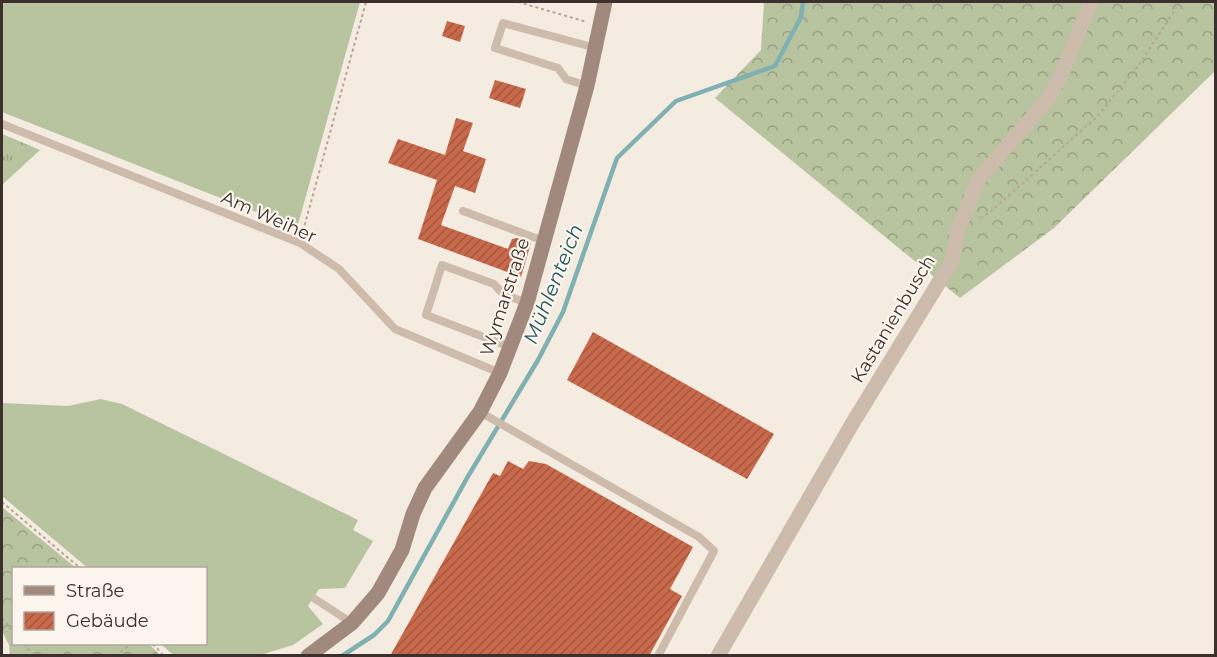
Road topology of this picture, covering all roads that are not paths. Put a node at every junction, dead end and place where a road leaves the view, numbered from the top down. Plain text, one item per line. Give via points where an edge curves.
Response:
1 (605, 2) edge
2 (1091, 2) edge
3 (596, 48) junction
4 (587, 86) junction
5 (2, 124) edge
6 (463, 211) dead end
7 (544, 241) junction
8 (527, 303) junction
9 (510, 347) junction
10 (500, 373) junction
11 (485, 415) junction
12 (315, 599) dead end
13 (352, 623) junction
14 (308, 656) edge
15 (658, 656) edge
16 (718, 656) edge

1 - 3 main road, Wymarstraße
2 - 16 street, Kastanienbusch via 1048,99 979,179 958,229 952,261
3 - 4 main road, Wymarstraße
3 - 4 lane via 503,22 495,48 558,68 566,79
4 - 7 main road, Wymarstraße
5 - 10 lane, Am Weiher via 300,243 339,269 395,329
6 - 7 lane
7 - 8 main road, Wymarstraße
8 - 9 main road, Wymarstraße
8 - 9 lane via 503,294 494,284 442,265 426,315
9 - 10 main road, Wymarstraße
10 - 11 main road, Wymarstraße
11 - 13 main road, Wymarstraße via 425,488 397,561 378,593
11 - 15 lane via 699,537 714,551
12 - 13 lane
13 - 14 main road, Wymarstraße

